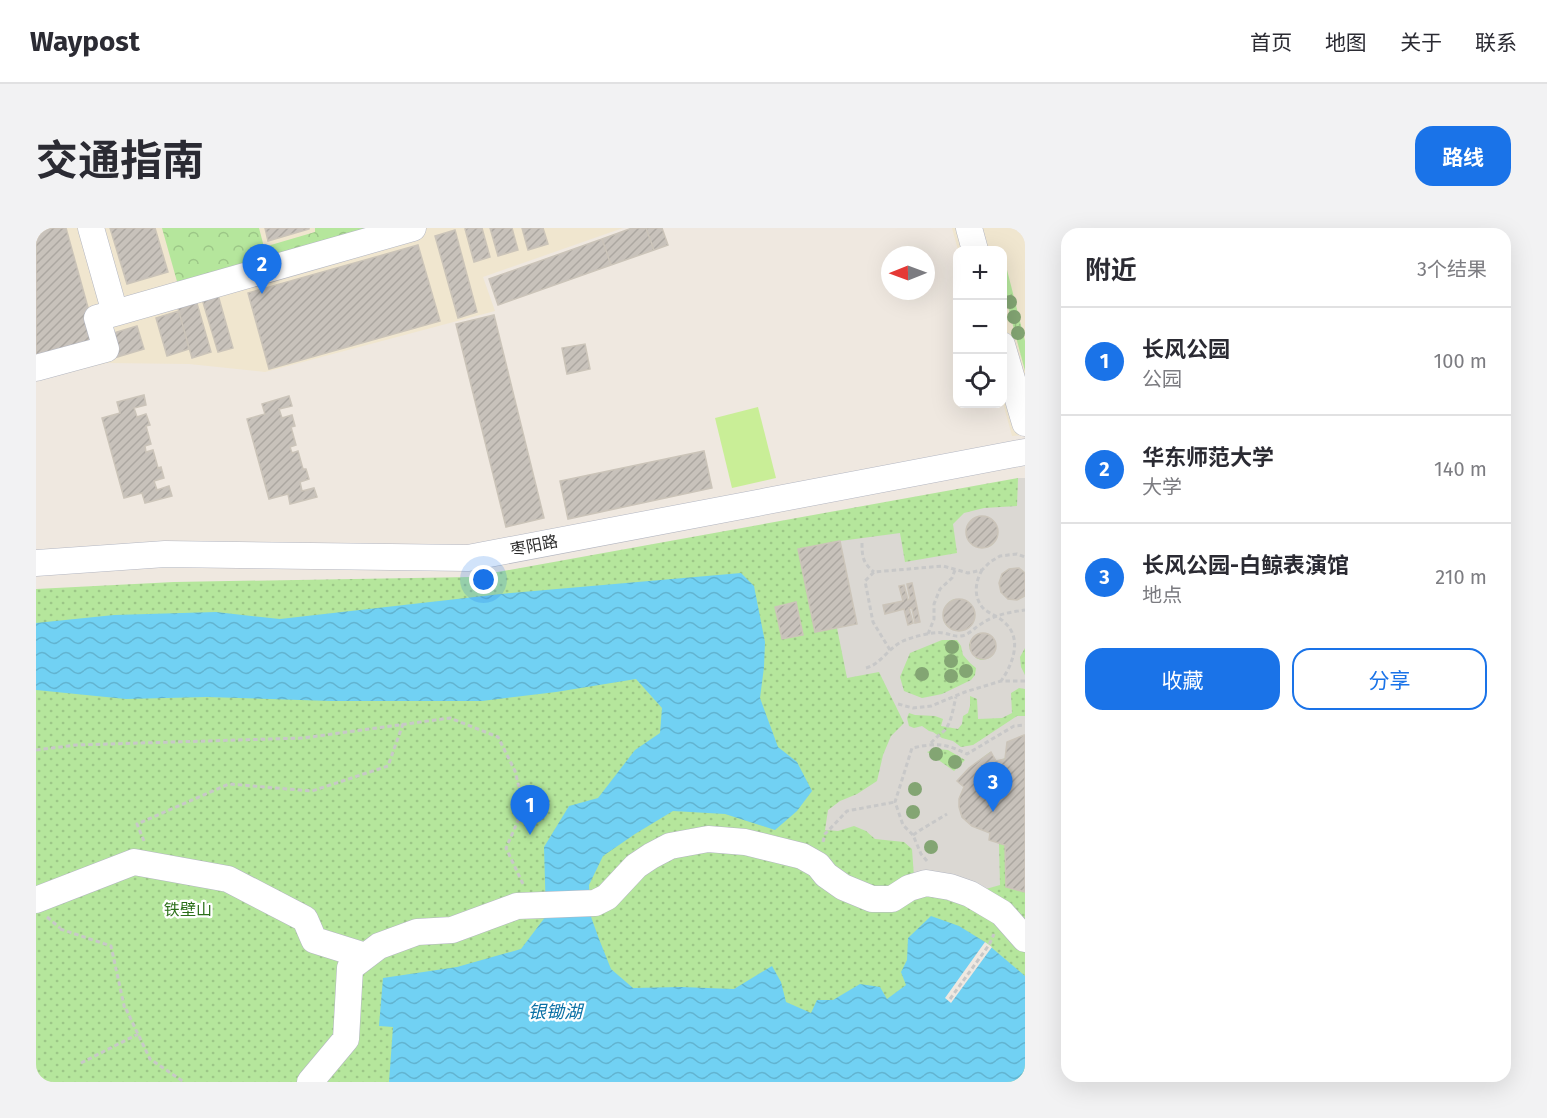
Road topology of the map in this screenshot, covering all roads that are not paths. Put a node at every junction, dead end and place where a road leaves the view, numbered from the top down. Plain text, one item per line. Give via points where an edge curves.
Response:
1 (91, 228) edge
2 (413, 228) edge
3 (969, 228) edge
4 (974, 246) edge
5 (115, 313) junction
6 (1005, 354) edge
7 (36, 368) edge
8 (1025, 423) edge
9 (1025, 452) edge
10 (36, 562) edge
11 (36, 900) edge
12 (1025, 939) edge
13 (365, 956) junction
14 (310, 1082) edge

1 - 5 street
2 - 5 street
3 - 4 street
5 - 7 street via 97,318 106,349
6 - 8 street
9 - 10 street, 枣阳路 via 468,558 165,554
11 - 13 street via 134,862 228,879 304,919 314,940
12 - 13 street via 1002,913 950,887 926,883 892,899 872,898 843,887 802,856 745,842 708,839 670,846 651,856 607,897 595,903 518,906 452,930 417,932 379,946
13 - 14 street via 350,968 346,1039

